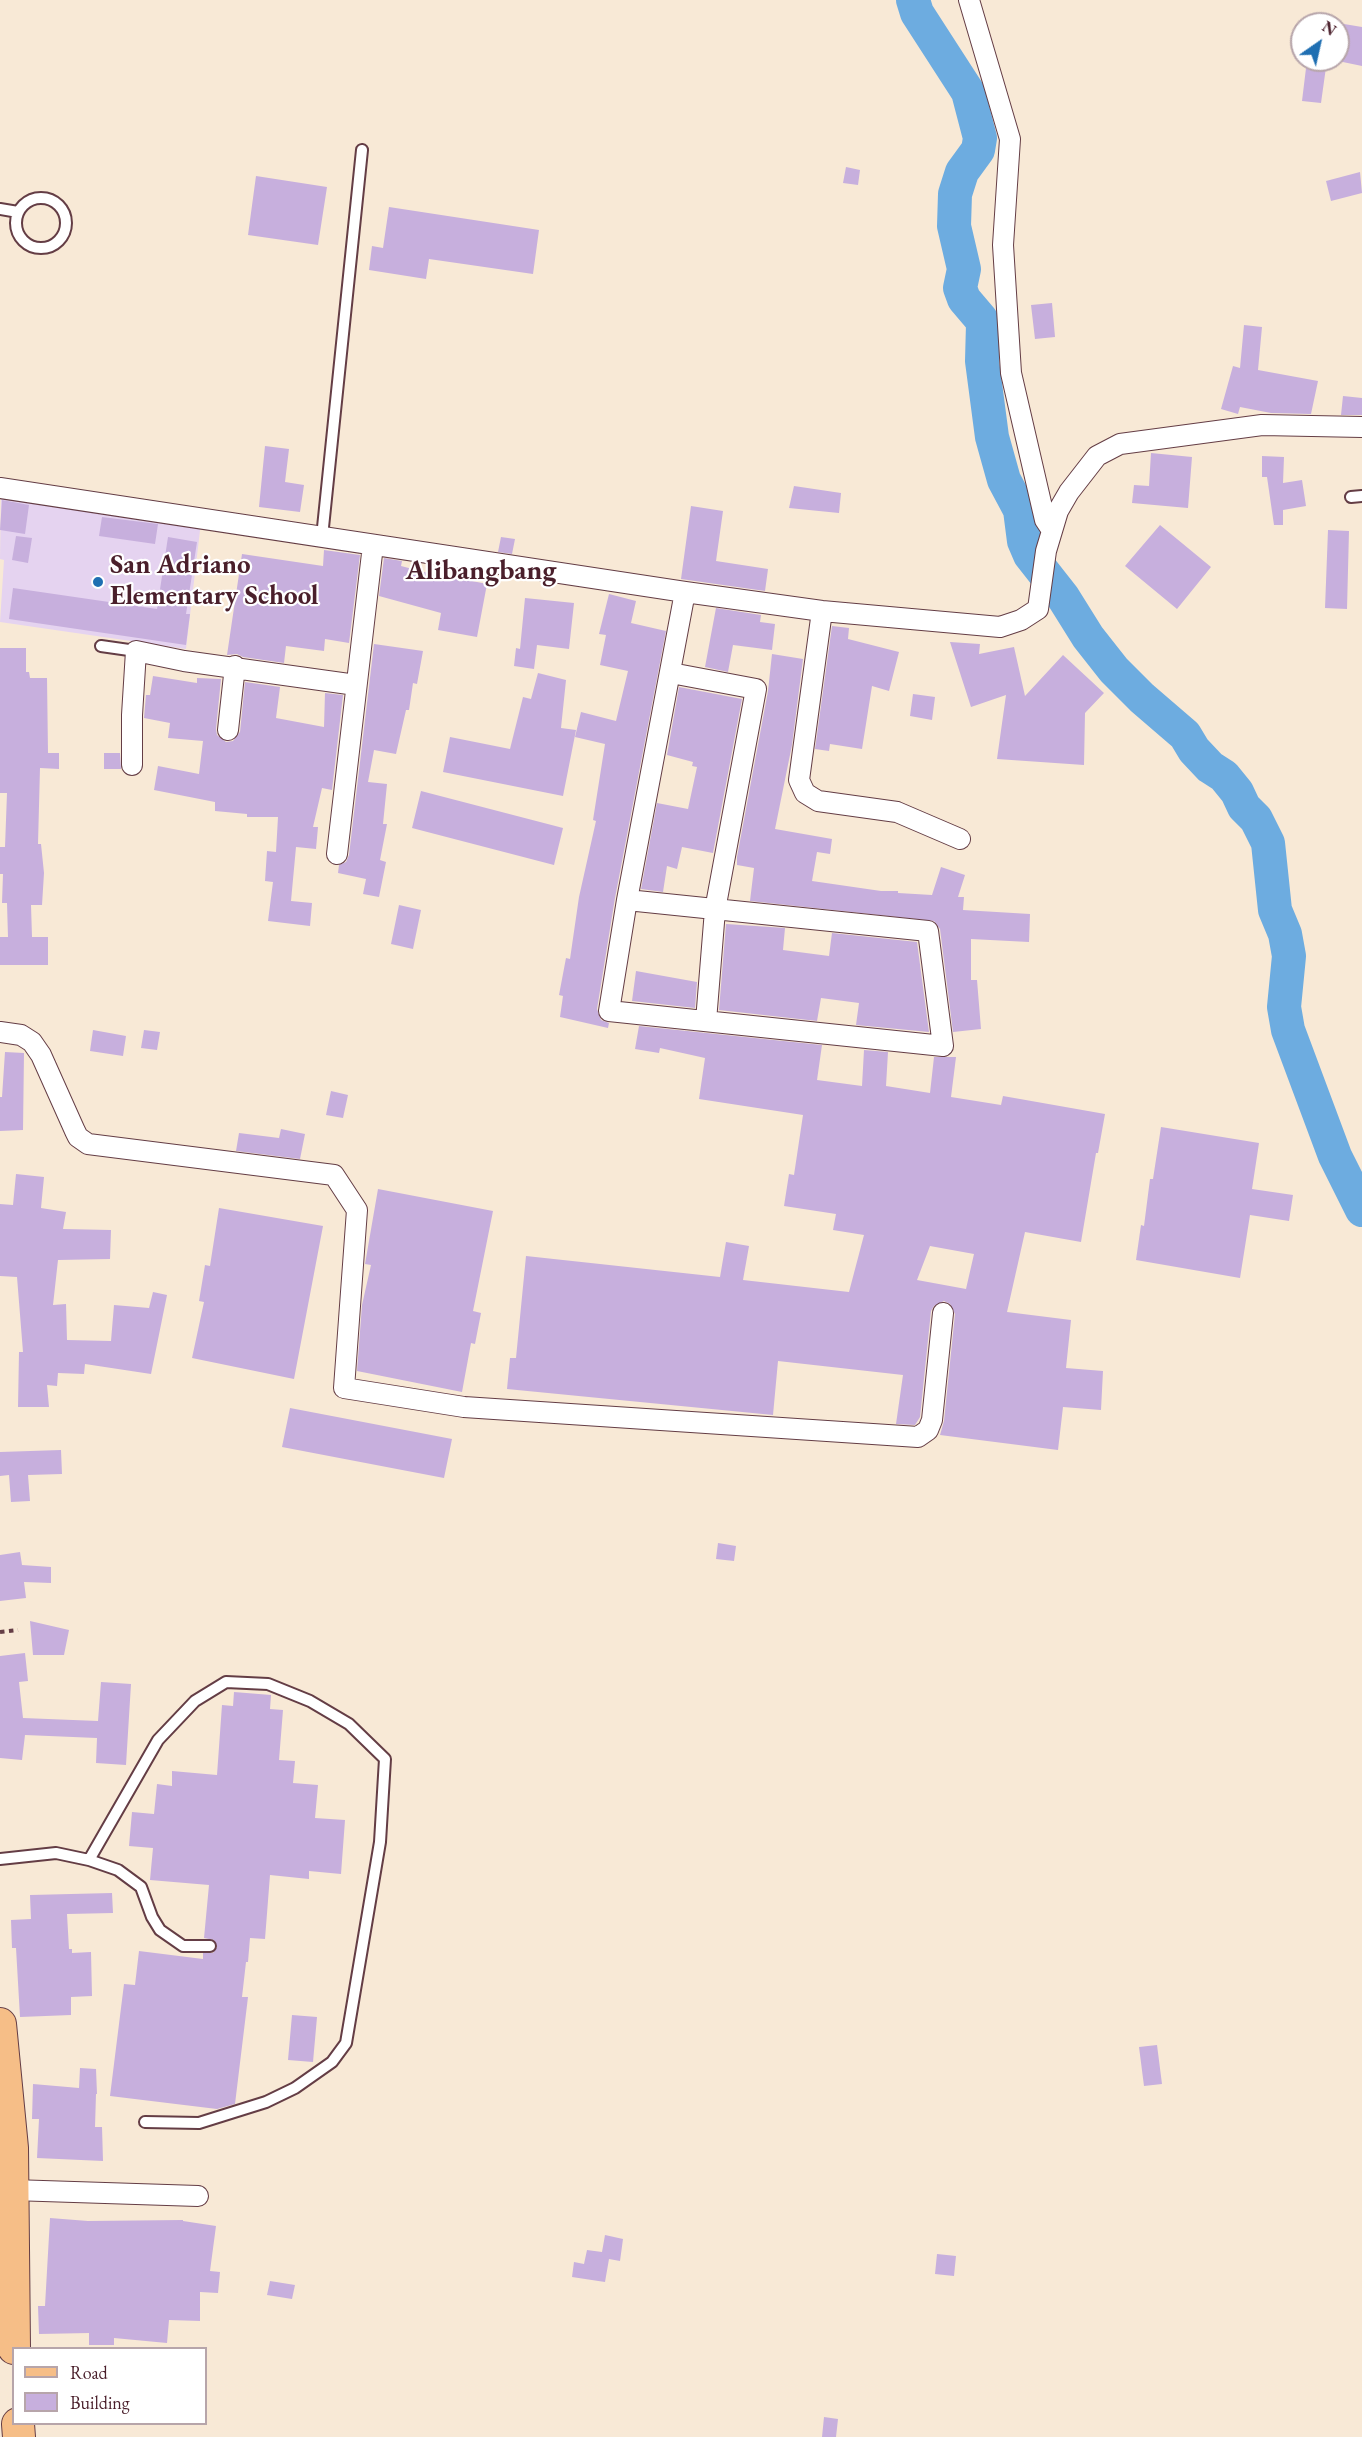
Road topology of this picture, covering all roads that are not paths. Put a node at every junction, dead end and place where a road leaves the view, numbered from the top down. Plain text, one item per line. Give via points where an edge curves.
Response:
1 (969, 0) edge
2 (362, 150) dead end
3 (0, 209) edge
4 (18, 212) junction
5 (1362, 427) edge
6 (0, 488) edge
7 (1051, 529) junction
8 (322, 537) junction
9 (372, 544) junction
10 (685, 592) junction
11 (822, 612) junction
12 (101, 646) dead end
13 (136, 651) junction
14 (236, 666) junction
15 (671, 673) junction
16 (356, 685) junction
17 (228, 730) dead end
18 (132, 765) dead end
19 (960, 839) dead end
20 (337, 854) dead end
21 (627, 900) junction
22 (715, 910) junction
23 (706, 1022) junction
24 (0, 1032) edge
25 (943, 1313) dead end
26 (0, 1859) edge
27 (89, 1860) junction
28 (210, 1946) dead end
29 (0, 2024) edge
30 (145, 2122) dead end
31 (6, 2148) edge
32 (12, 2190) junction
33 (198, 2196) dead end
34 (14, 2347) edge

1 - 7 street via 1010,140 1003,245 1011,373 1045,520
2 - 8 lane
3 - 4 lane
4 - 4 lane via 30,200 47,199 61,208 64,233 54,245 30,247 15,228
5 - 7 street via 1262,425 1120,444 1097,456 1069,492
6 - 8 street
7 - 11 street via 1038,609 1021,620 1000,627
8 - 9 street
9 - 10 street
9 - 16 street
10 - 11 street
10 - 15 street
11 - 19 street via 799,780 805,792 818,801 897,812
12 - 13 lane
13 - 14 street
13 - 18 street
14 - 16 street
14 - 17 street
15 - 21 street
15 - 22 street via 756,689
16 - 20 street
21 - 22 street
21 - 23 street via 609,1011
22 - 23 street
22 - 23 street via 928,931 943,1046
24 - 25 street via 21,1035 32,1042 78,1137 88,1144 334,1175 357,1209 345,1388 464,1407 918,1437 928,1430 932,1420
26 - 27 lane via 56,1853
27 - 28 lane via 118,1870 141,1887 160,1930 183,1946
27 - 30 lane via 158,1740 195,1701 226,1682 268,1684 310,1701 349,1724 385,1759 380,1842 346,2043 332,2062 295,2088 266,2102 199,2123
29 - 31 main road
31 - 32 main road
32 - 33 street
32 - 34 main road

